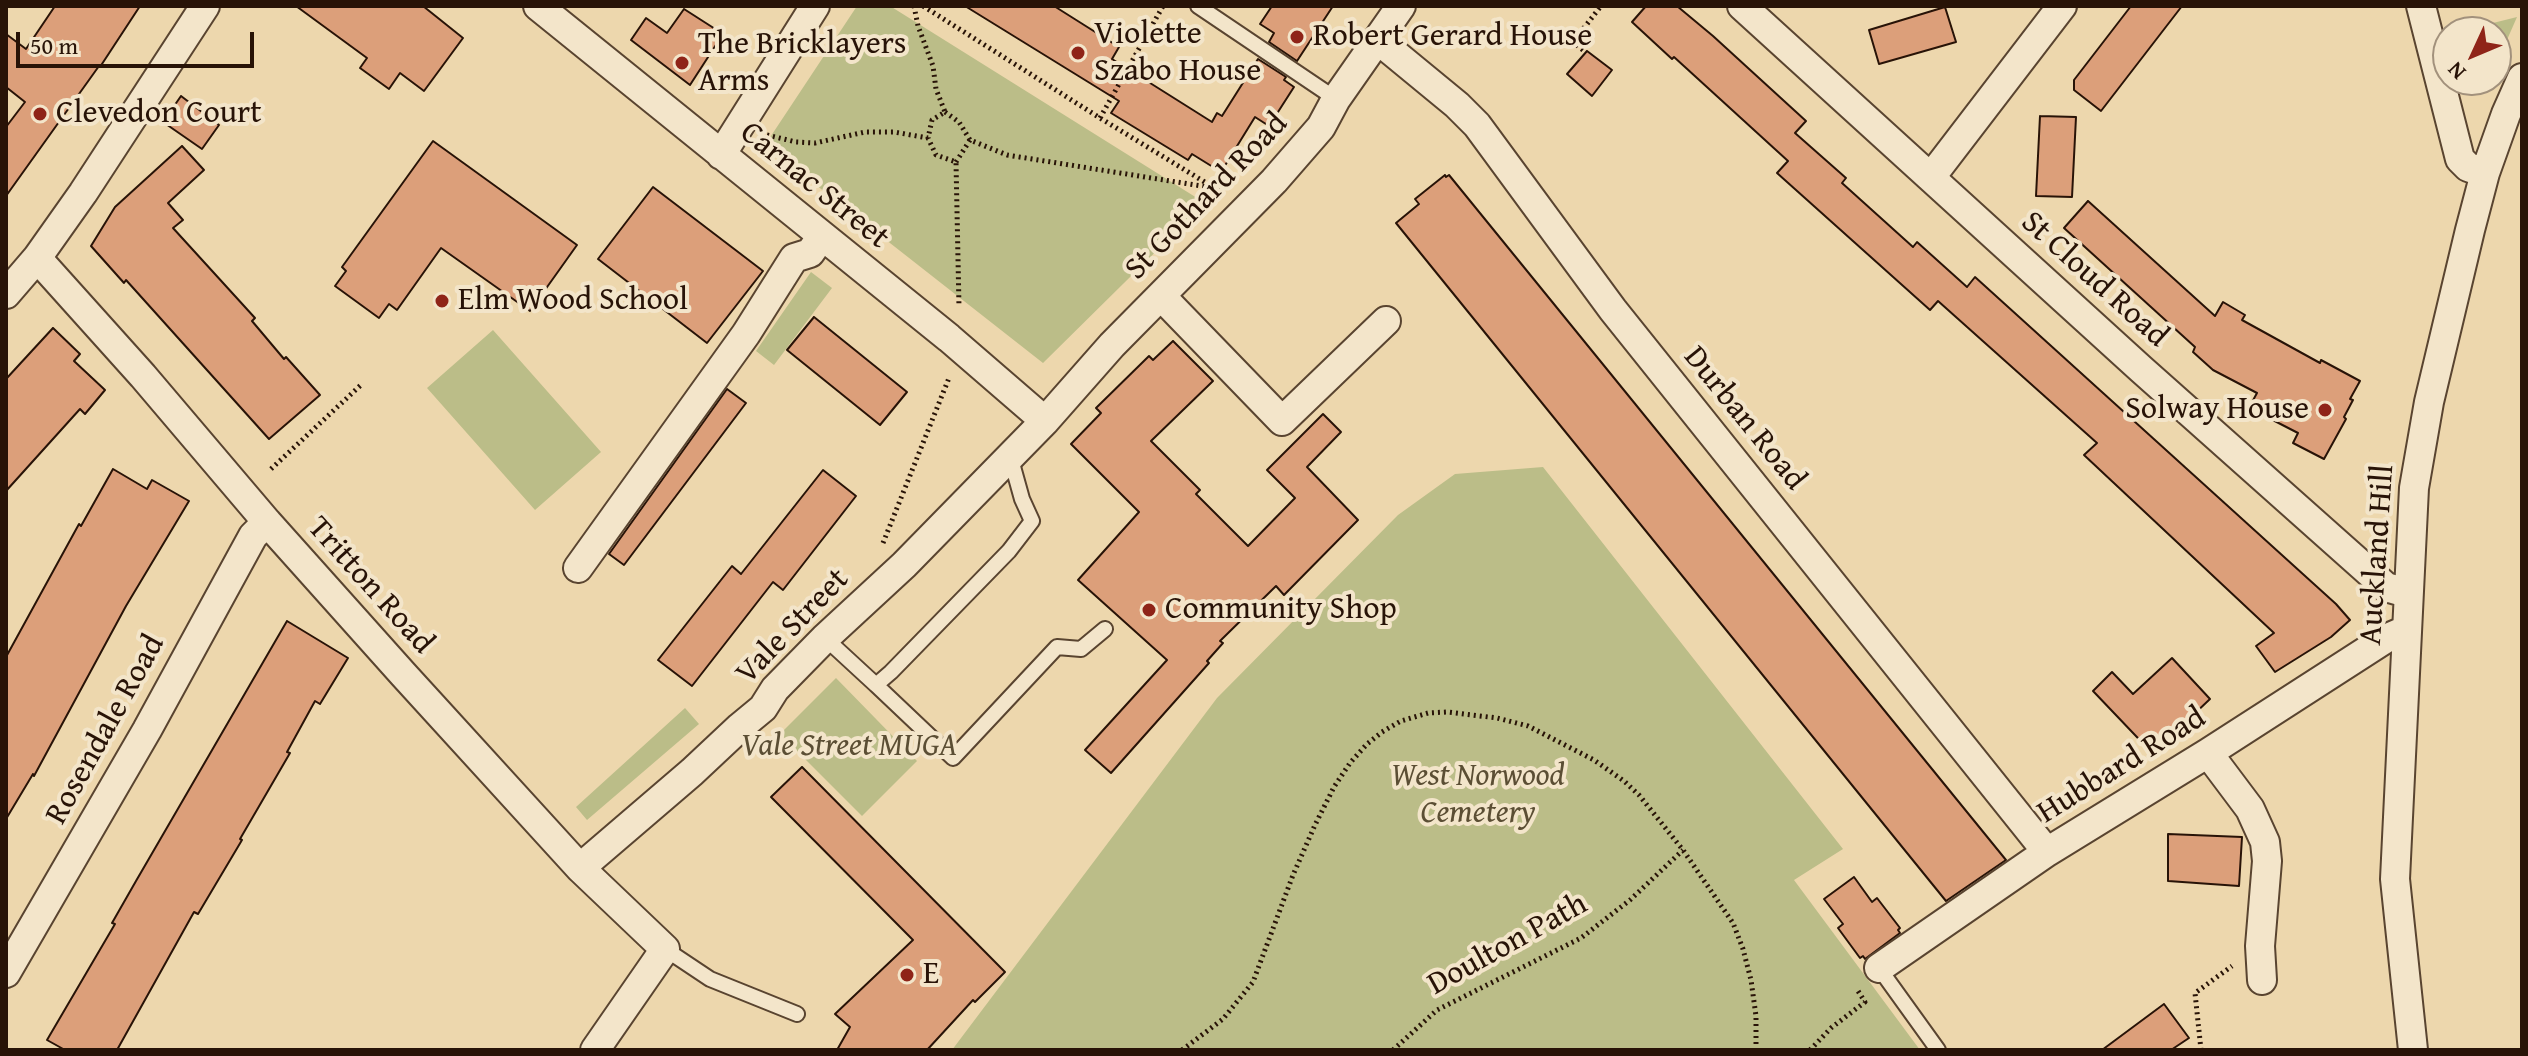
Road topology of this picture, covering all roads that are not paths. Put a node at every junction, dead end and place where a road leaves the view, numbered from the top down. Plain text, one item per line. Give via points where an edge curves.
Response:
1 (205, 6) edge
2 (538, 6) edge
3 (815, 6) edge
4 (1198, 6) edge
5 (1401, 6) edge
6 (1742, 6) edge
7 (2062, 6) edge
8 (2421, 6) edge
9 (1378, 40) junction
10 (2522, 78) edge
11 (1336, 99) junction
12 (721, 155) junction
13 (2485, 173) junction
14 (1931, 177) junction
15 (822, 236) junction
16 (37, 258) junction
17 (6, 294) edge
18 (1161, 296) junction
19 (1386, 321) dead end
20 (1045, 421) junction
21 (1010, 456) junction
22 (267, 522) junction
23 (578, 568) dead end
24 (2407, 593) junction
25 (1105, 629) dead end
26 (2406, 630) junction
27 (825, 638) junction
28 (876, 685) junction
29 (2208, 753) junction
30 (2047, 852) junction
31 (580, 868) junction
32 (665, 949) junction
33 (1879, 968) joint
34 (6, 973) edge
35 (2262, 980) dead end
36 (797, 1014) dead end
37 (595, 1050) edge
38 (1938, 1050) edge
39 (2413, 1050) edge

1 - 16 street
2 - 12 street, Carnac Street
3 - 12 street
4 - 11 lane
5 - 9 street, St Gothard Road
6 - 14 street, St Cloud Road
7 - 14 street
8 - 13 street via 2460,159
9 - 11 street, St Gothard Road
9 - 30 street, Durban Road via 1477,125 1613,310
10 - 13 street, Auckland Hill
11 - 18 street, St Gothard Road via 1321,127 1274,181
12 - 15 street, Carnac Street
13 - 24 street, Auckland Hill via 2419,448
14 - 24 street, St Cloud Road via 2386,587
15 - 20 street, Carnac Street
15 - 23 street via 810,253 794,258 746,334
16 - 17 street
16 - 22 street, Tritton Road
18 - 19 street via 1282,421
18 - 20 street, St Gothard Road
20 - 21 street, Vale Street
21 - 27 street, Vale Street
21 - 28 lane via 1032,521 1009,551
22 - 31 street, Tritton Road
22 - 34 street, Rosendale Road via 247,546
24 - 26 street, Auckland Hill
25 - 28 lane via 1081,649 1057,647 953,758
26 - 29 street, Hubbard Road
26 - 39 street, Auckland Hill via 2395,879
27 - 28 lane
27 - 31 street, Vale Street via 763,708
29 - 30 street, Hubbard Road
29 - 35 street via 2250,809 2265,842
30 - 33 street, Hubbard Road
31 - 32 street, Tritton Road
32 - 36 lane via 710,979
32 - 37 street
33 - 38 lane

